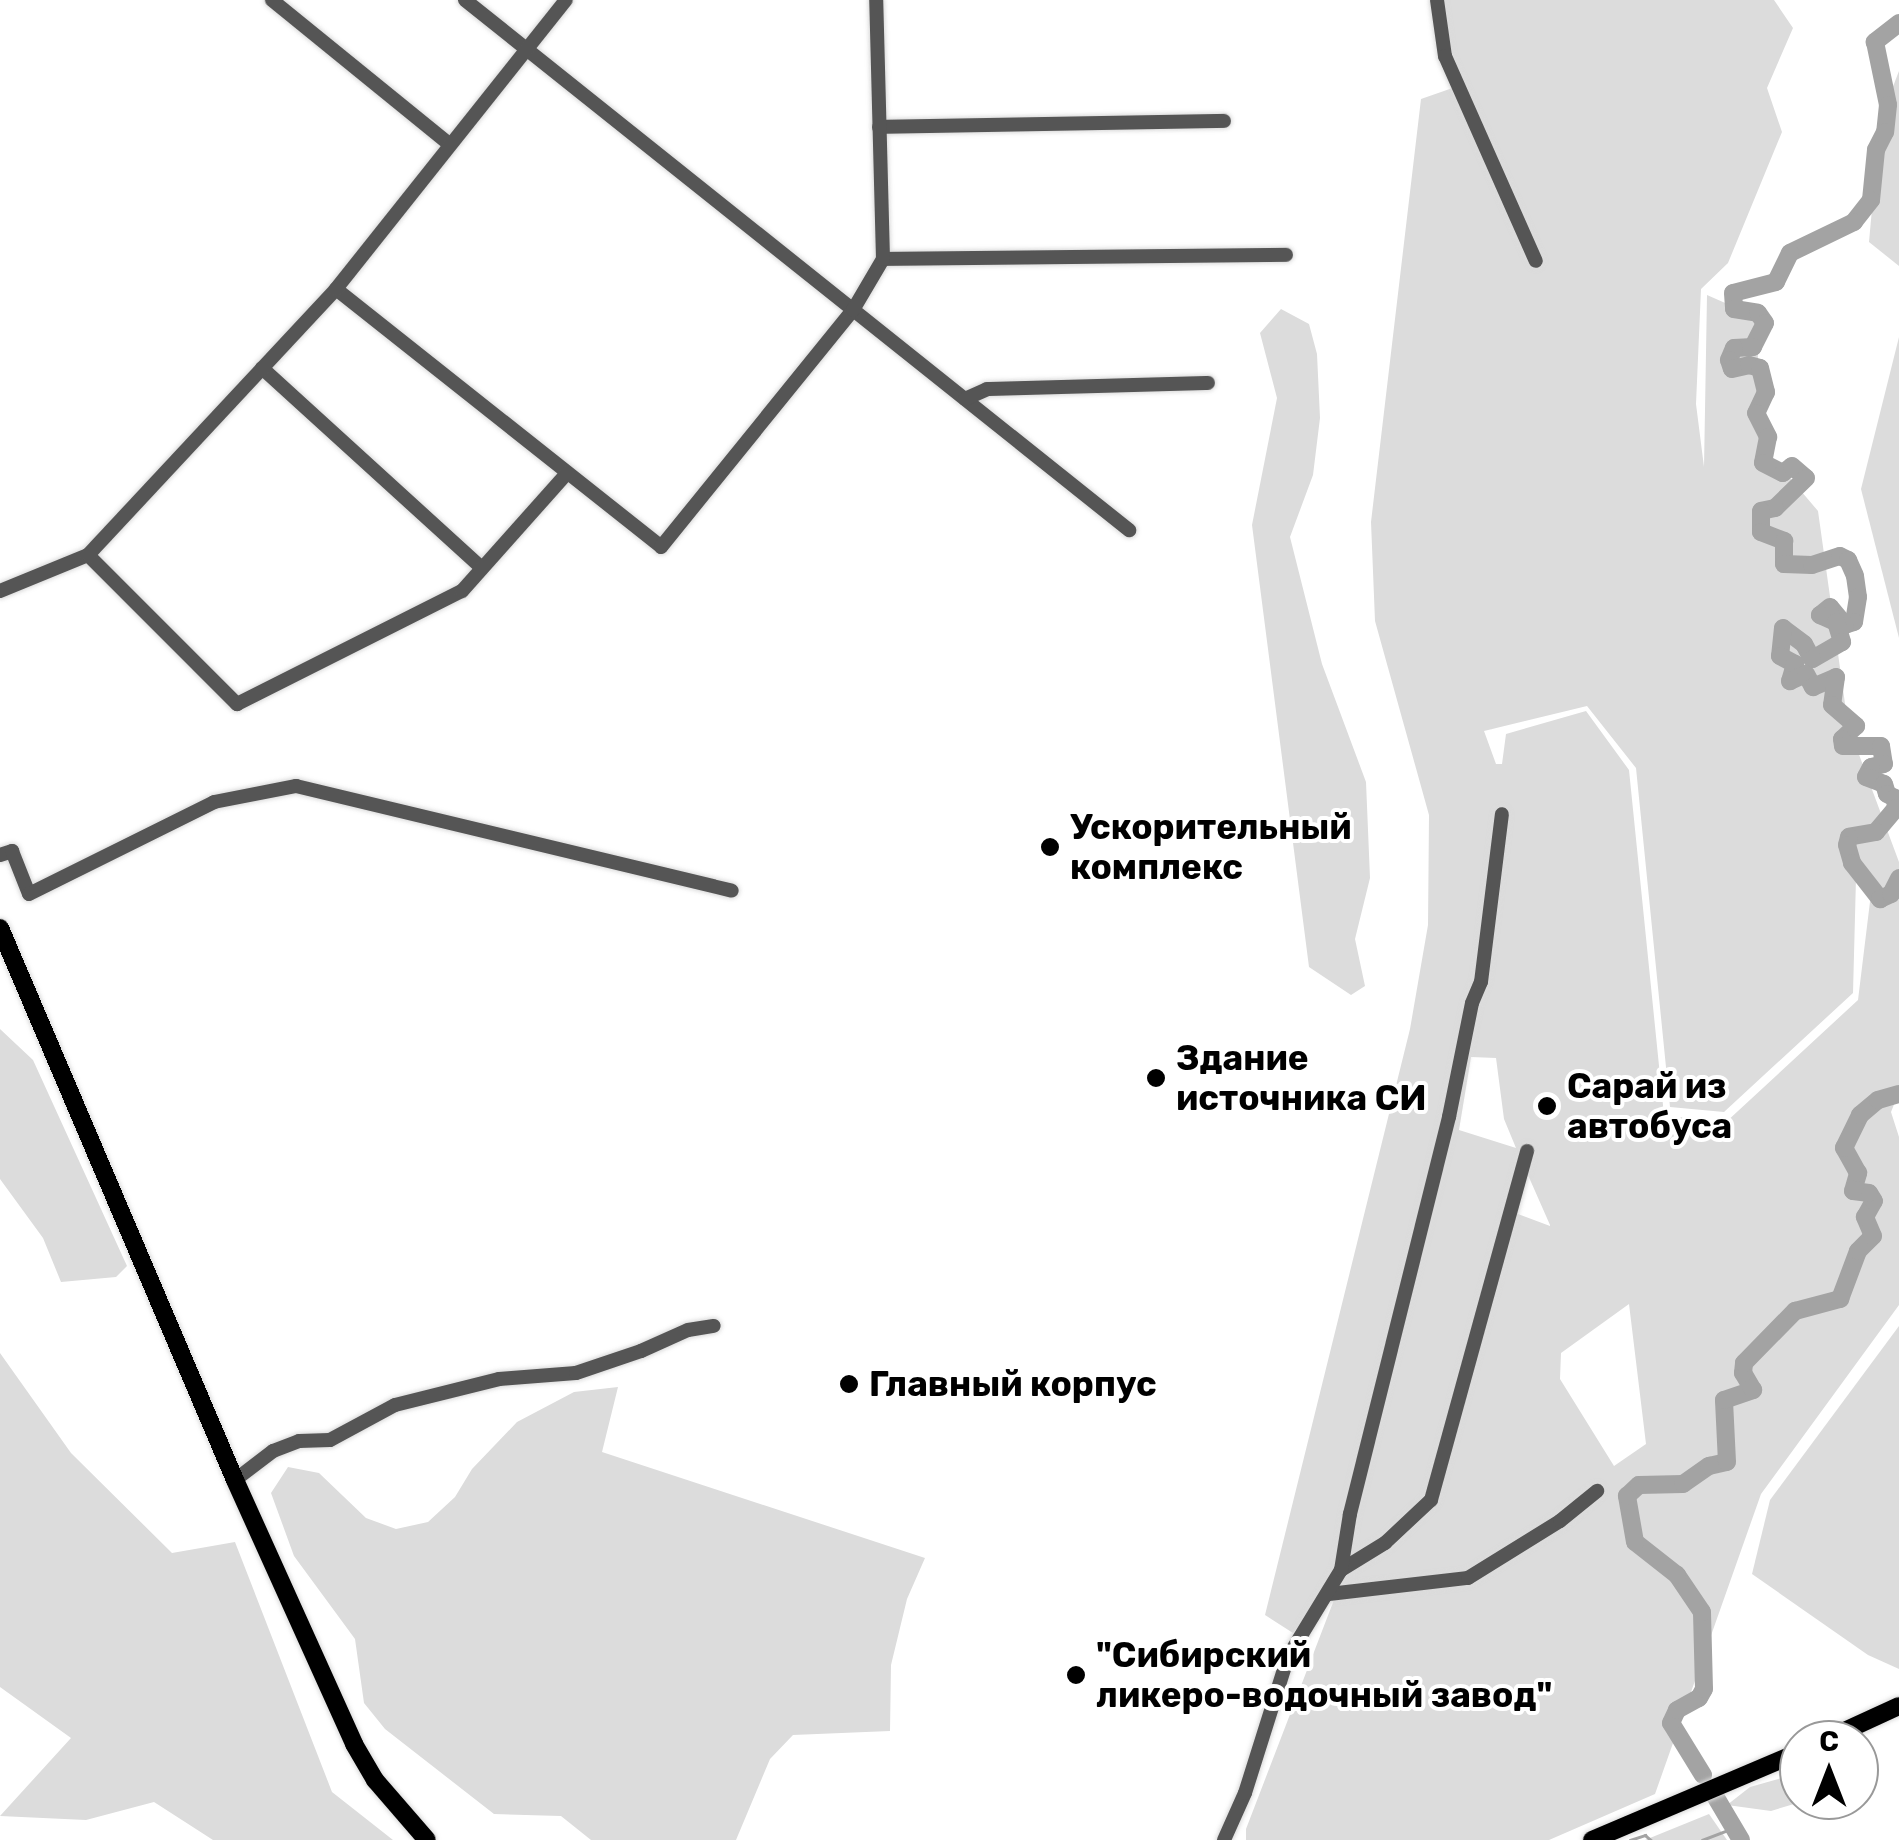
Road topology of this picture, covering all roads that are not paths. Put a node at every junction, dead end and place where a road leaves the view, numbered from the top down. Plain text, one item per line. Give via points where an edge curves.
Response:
1 (272, 0) edge
2 (465, 0) edge
3 (566, 0) edge
4 (876, 0) edge
5 (1437, 0) edge
6 (526, 47) junction
7 (1224, 121) dead end
8 (880, 127) junction
9 (449, 144) junction
10 (1286, 254) dead end
11 (882, 259) junction
12 (1536, 261) dead end
13 (336, 289) junction
14 (853, 310) junction
15 (262, 368) junction
16 (1208, 383) dead end
17 (964, 399) junction
18 (567, 473) junction
19 (1129, 530) dead end
20 (88, 555) junction
21 (482, 568) junction
22 (0, 590) edge
23 (1502, 814) dead end
24 (0, 855) edge
25 (732, 892) dead end
26 (0, 928) edge
27 (1527, 1152) dead end
28 (714, 1326) dead end
29 (235, 1480) junction
30 (1597, 1491) dead end
31 (1341, 1570) junction
32 (1329, 1594) junction
33 (1899, 1706) edge
34 (1869, 1720) edge
35 (1779, 1761) edge
36 (427, 1840) edge
37 (1224, 1840) edge
38 (1592, 1840) edge

1 - 9 street
2 - 6 street
3 - 6 street
4 - 8 street
5 - 12 street via 1445,56
6 - 9 street
6 - 14 street
7 - 8 street
8 - 11 street
9 - 13 street
10 - 11 street
11 - 14 street
13 - 15 street
13 - 18 street
14 - 17 street
14 - 18 street via 660,547
15 - 20 street
15 - 21 street
16 - 17 street via 987,389
17 - 19 street
18 - 21 street
20 - 21 street via 237,704 462,591
20 - 22 street
23 - 31 street via 1481,982
24 - 25 street via 12,851 29,894 214,802 296,786
26 - 29 main road
27 - 31 street via 1431,1500 1385,1543
28 - 29 street via 576,1373 499,1379 394,1405 330,1440 273,1451
29 - 36 main road via 354,1744 375,1780
30 - 32 street via 1468,1578
31 - 32 street
32 - 37 street via 1288,1658
33 - 34 main road
35 - 38 main road

